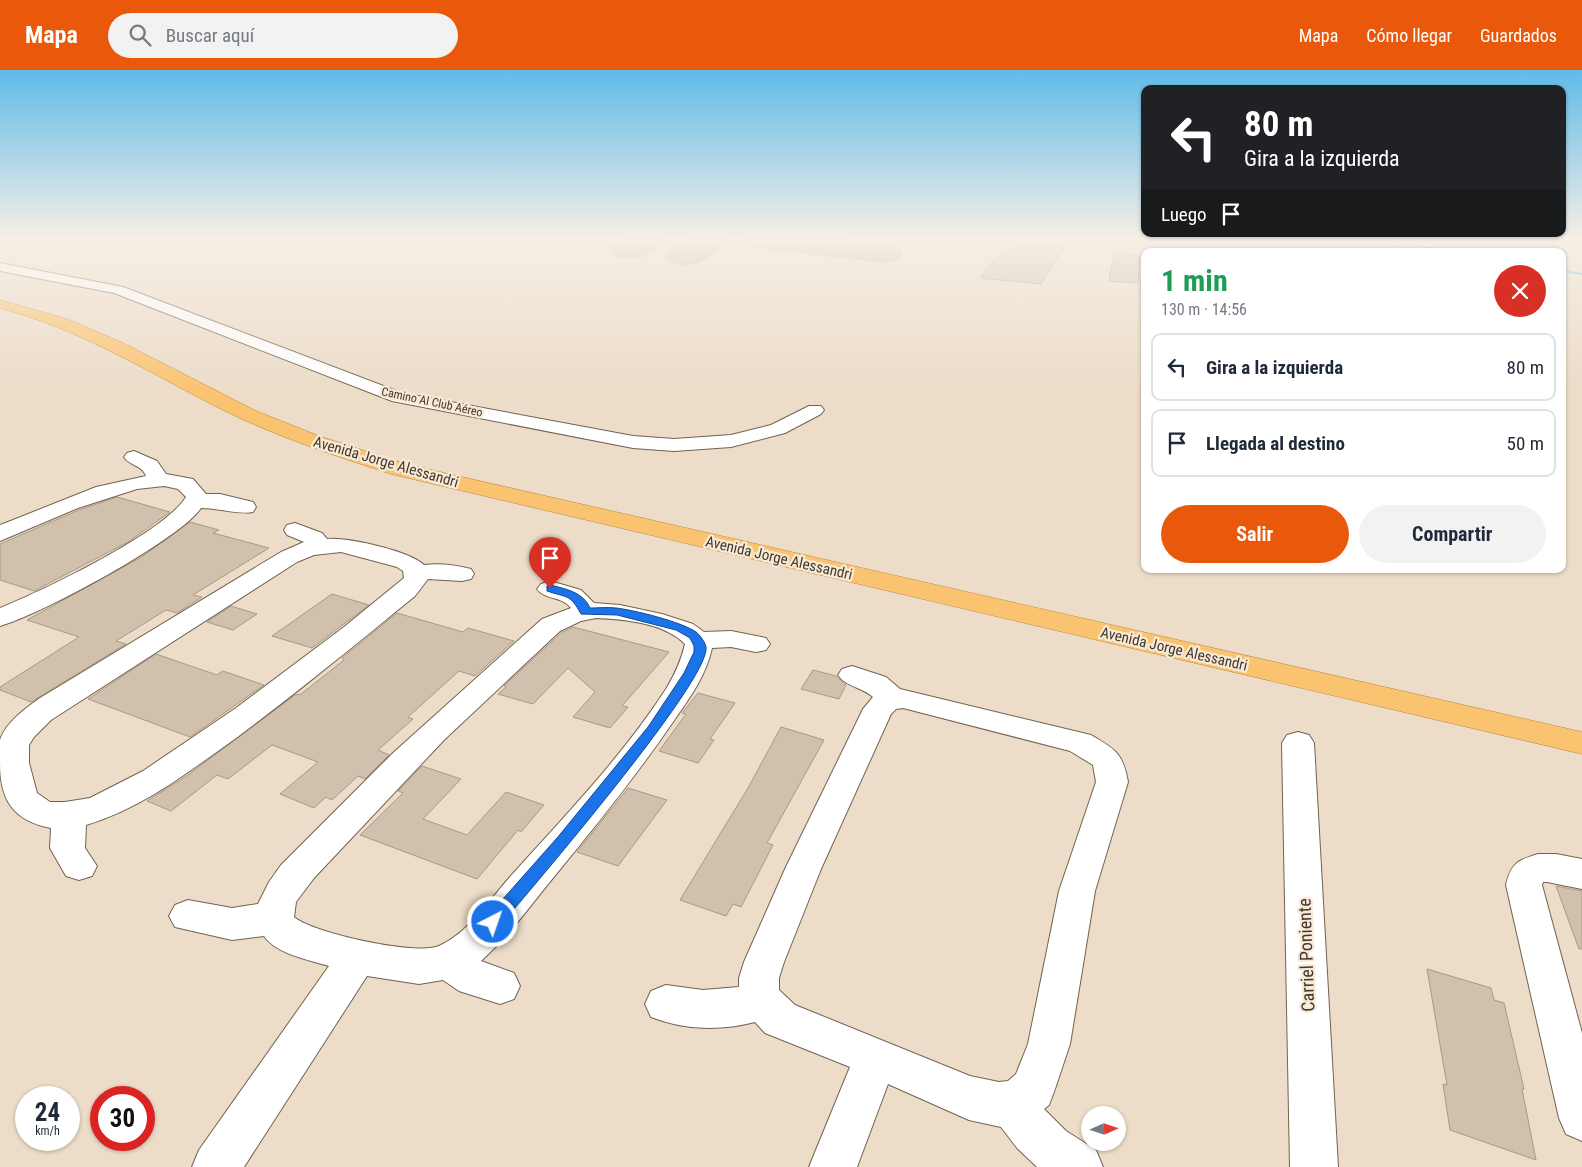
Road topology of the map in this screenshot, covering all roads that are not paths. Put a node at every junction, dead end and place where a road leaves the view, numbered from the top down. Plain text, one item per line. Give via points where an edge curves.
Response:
1 (119, 290) edge
2 (0, 304) edge
3 (815, 410) dead end
4 (134, 457) dead end
5 (157, 480) junction
6 (197, 501) junction
7 (245, 507) dead end
8 (295, 530) dead end
9 (0, 534) edge
10 (320, 546) junction
11 (417, 573) junction
12 (462, 574) dead end
13 (550, 588) dead end
14 (585, 612) junction
15 (0, 618) edge
16 (698, 641) junction
17 (756, 644) dead end
18 (852, 675) dead end
19 (893, 699) junction
20 (1298, 743) dead end
21 (1582, 743) edge
22 (10, 797) edge
23 (73, 814) junction
24 (79, 866) dead end
25 (1582, 874) edge
26 (188, 916) dead end
27 (275, 918) junction
28 (359, 956) junction
29 (447, 961) junction
30 (500, 986) dead end
31 (762, 1001) junction
32 (666, 1004) dead end
33 (876, 1057) junction
34 (1012, 1103) junction
35 (1582, 1118) edge
36 (216, 1167) edge
37 (833, 1167) edge
38 (1079, 1167) edge
39 (1314, 1167) edge

1 - 3 street, Camino Al Club Aéreo via 398,397 614,439 674,445 731,441 778,430
2 - 21 highway, Avenida Jorge Alessandri via 75,326 264,422 399,469
4 - 5 street via 150,465
5 - 6 street via 186,486 196,493
5 - 9 street via 136,482 100,493
6 - 7 street via 220,501
6 - 15 street via 180,518 133,549 54,593
8 - 10 street via 314,538
10 - 11 street via 352,546 399,559 412,565
10 - 22 street via 289,557 159,636 33,720 14,741
11 - 12 street
11 - 23 street via 406,591 309,669 220,734 118,800
13 - 14 street via 574,596 581,601
14 - 16 street via 617,612 672,625 688,631
14 - 27 street via 551,625 412,752 292,879 278,900
16 - 17 street via 731,639
16 - 29 street via 700,652 690,673 652,730 481,936 461,954
18 - 19 street via 876,684
19 - 31 street via 878,709 803,869 764,962 759,984
19 - 34 street via 913,699 1080,743 1105,758 1112,772 1107,803 1078,891 1044,1064 1034,1089
20 - 39 street, Carriel Poniente
22 - 23 street via 47,814
23 - 24 street via 66,834 66,847
25 - 35 street via 1549,867 1536,868 1528,872 1524,885
26 - 27 street via 232,924
27 - 28 street via 278,926 294,937
28 - 29 street via 417,967
28 - 36 street
29 - 30 street via 473,978
31 - 32 street via 723,1010 694,1010
31 - 33 street via 780,1019
33 - 34 street via 969,1098 999,1105
33 - 37 street
34 - 38 street via 1040,1141

